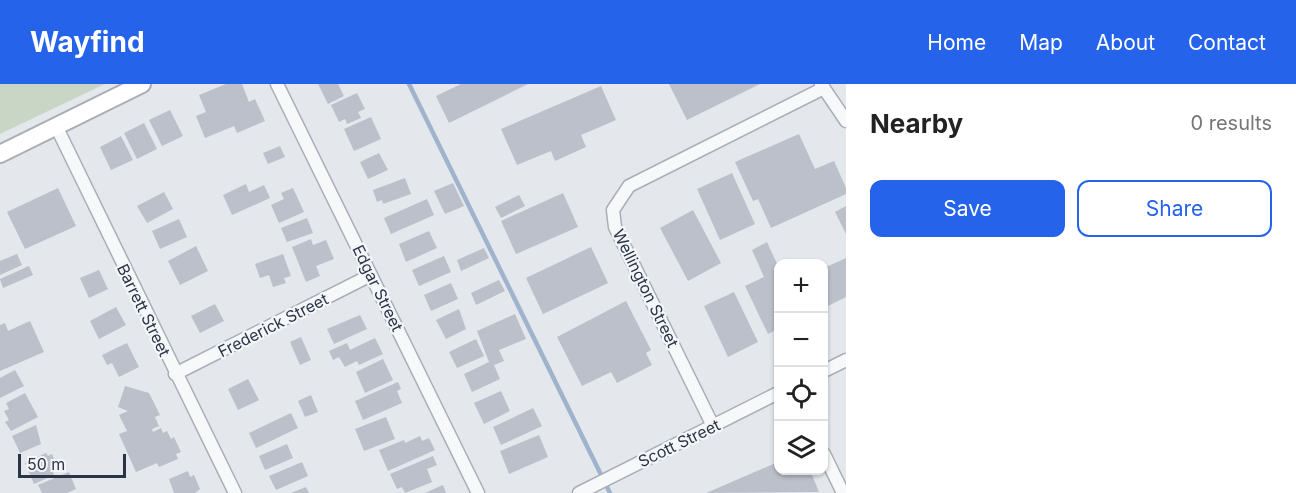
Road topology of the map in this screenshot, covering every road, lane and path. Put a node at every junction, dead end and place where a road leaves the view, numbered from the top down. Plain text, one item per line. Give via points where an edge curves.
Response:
1 (142, 84) edge
2 (277, 84) edge
3 (823, 86) edge
4 (846, 121) edge
5 (56, 126) junction
6 (0, 154) edge
7 (371, 275) junction
8 (846, 360) edge
9 (828, 369) edge
10 (175, 374) junction
11 (774, 395) edge
12 (713, 426) junction
13 (828, 462) edge
14 (235, 493) edge
15 (478, 493) edge
16 (579, 493) edge
17 (843, 493) edge

1 - 5 street
2 - 7 street, Edgar Street
3 - 4 street
3 - 12 street, Wellington Street via 629,186 613,210 615,227
5 - 6 street
5 - 10 street, Barrett Street
7 - 10 street, Frederick Street
7 - 15 street, Edgar Street
8 - 9 street
10 - 14 street, Barrett Street
11 - 12 street, Scott Street
12 - 16 street, Scott Street
13 - 17 street

